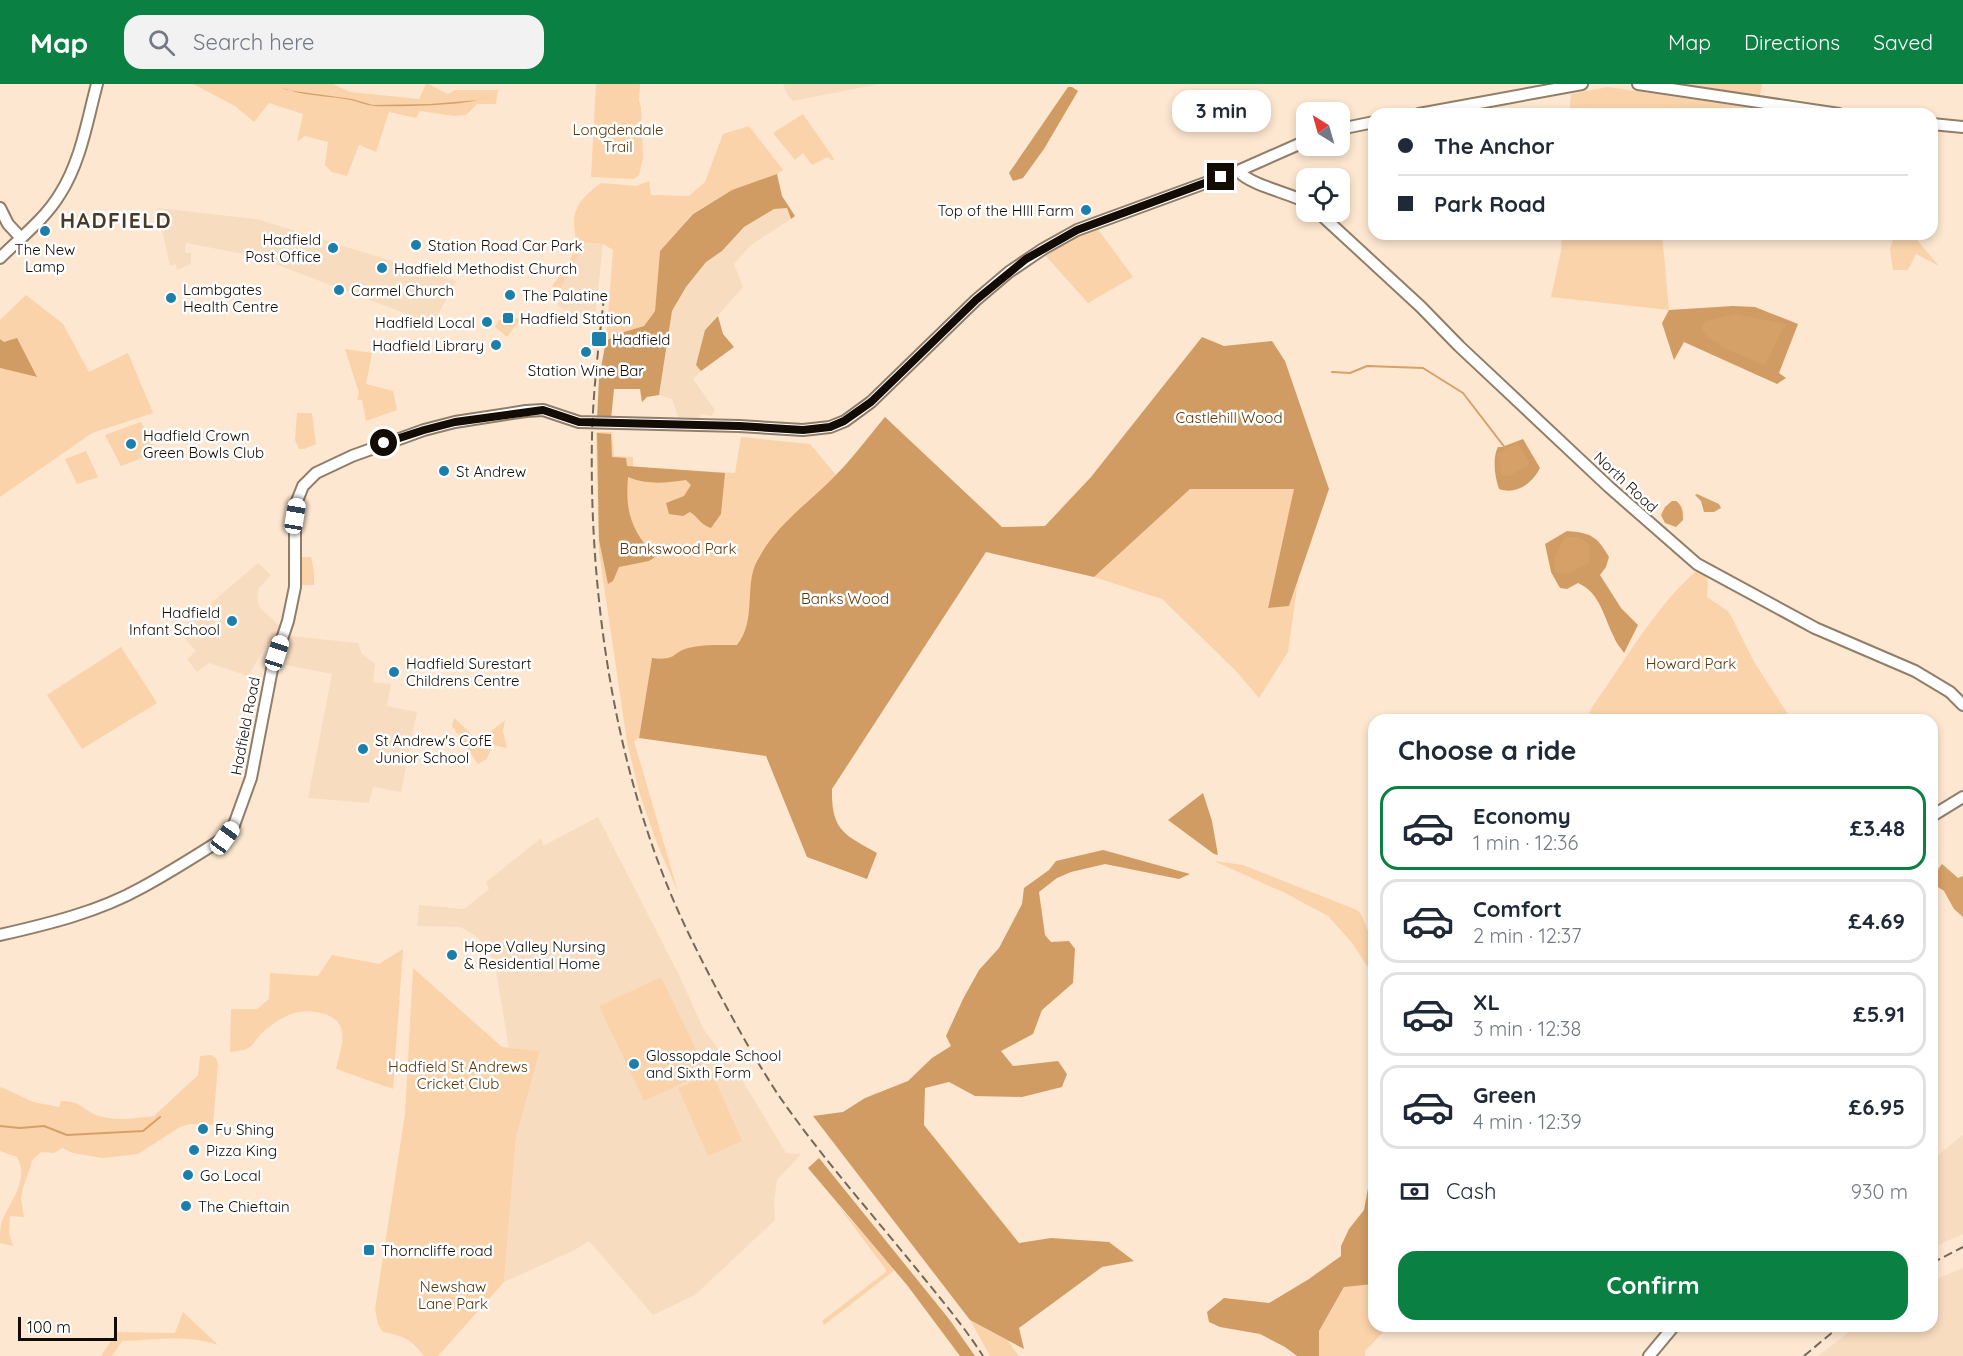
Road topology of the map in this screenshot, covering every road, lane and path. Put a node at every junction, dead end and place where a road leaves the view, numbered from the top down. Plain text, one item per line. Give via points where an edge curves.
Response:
1 (97, 84) edge
2 (1582, 84) edge
3 (1638, 84) edge
4 (1452, 108) edge
5 (1799, 108) edge
6 (1368, 123) edge
7 (1938, 125) edge
8 (1350, 127) edge
9 (1963, 127) edge
10 (1296, 145) edge
11 (1238, 171) junction
12 (1296, 198) edge
13 (0, 208) edge
14 (1329, 222) edge
15 (21, 238) junction
16 (0, 258) edge
17 (1963, 705) edge
18 (1963, 797) edge
19 (1938, 812) edge
20 (0, 935) edge
21 (1669, 1332) edge
22 (1649, 1356) edge

1 - 15 street via 69,177 48,210
2 - 4 street
3 - 5 street
6 - 8 street
7 - 9 street
10 - 11 street, Hadfield Road
11 - 12 street
11 - 20 street, Hadfield Road via 1100,221 1026,259 871,402 830,427 803,430 579,422 543,410 424,430 352,456 312,476 297,501 295,587 272,669 251,778 234,825 225,838 139,890 53,923
13 - 15 street
14 - 17 street, North Road via 1616,494 1696,564 1815,628 1915,671 1950,692
15 - 16 street
18 - 19 street
21 - 22 street

